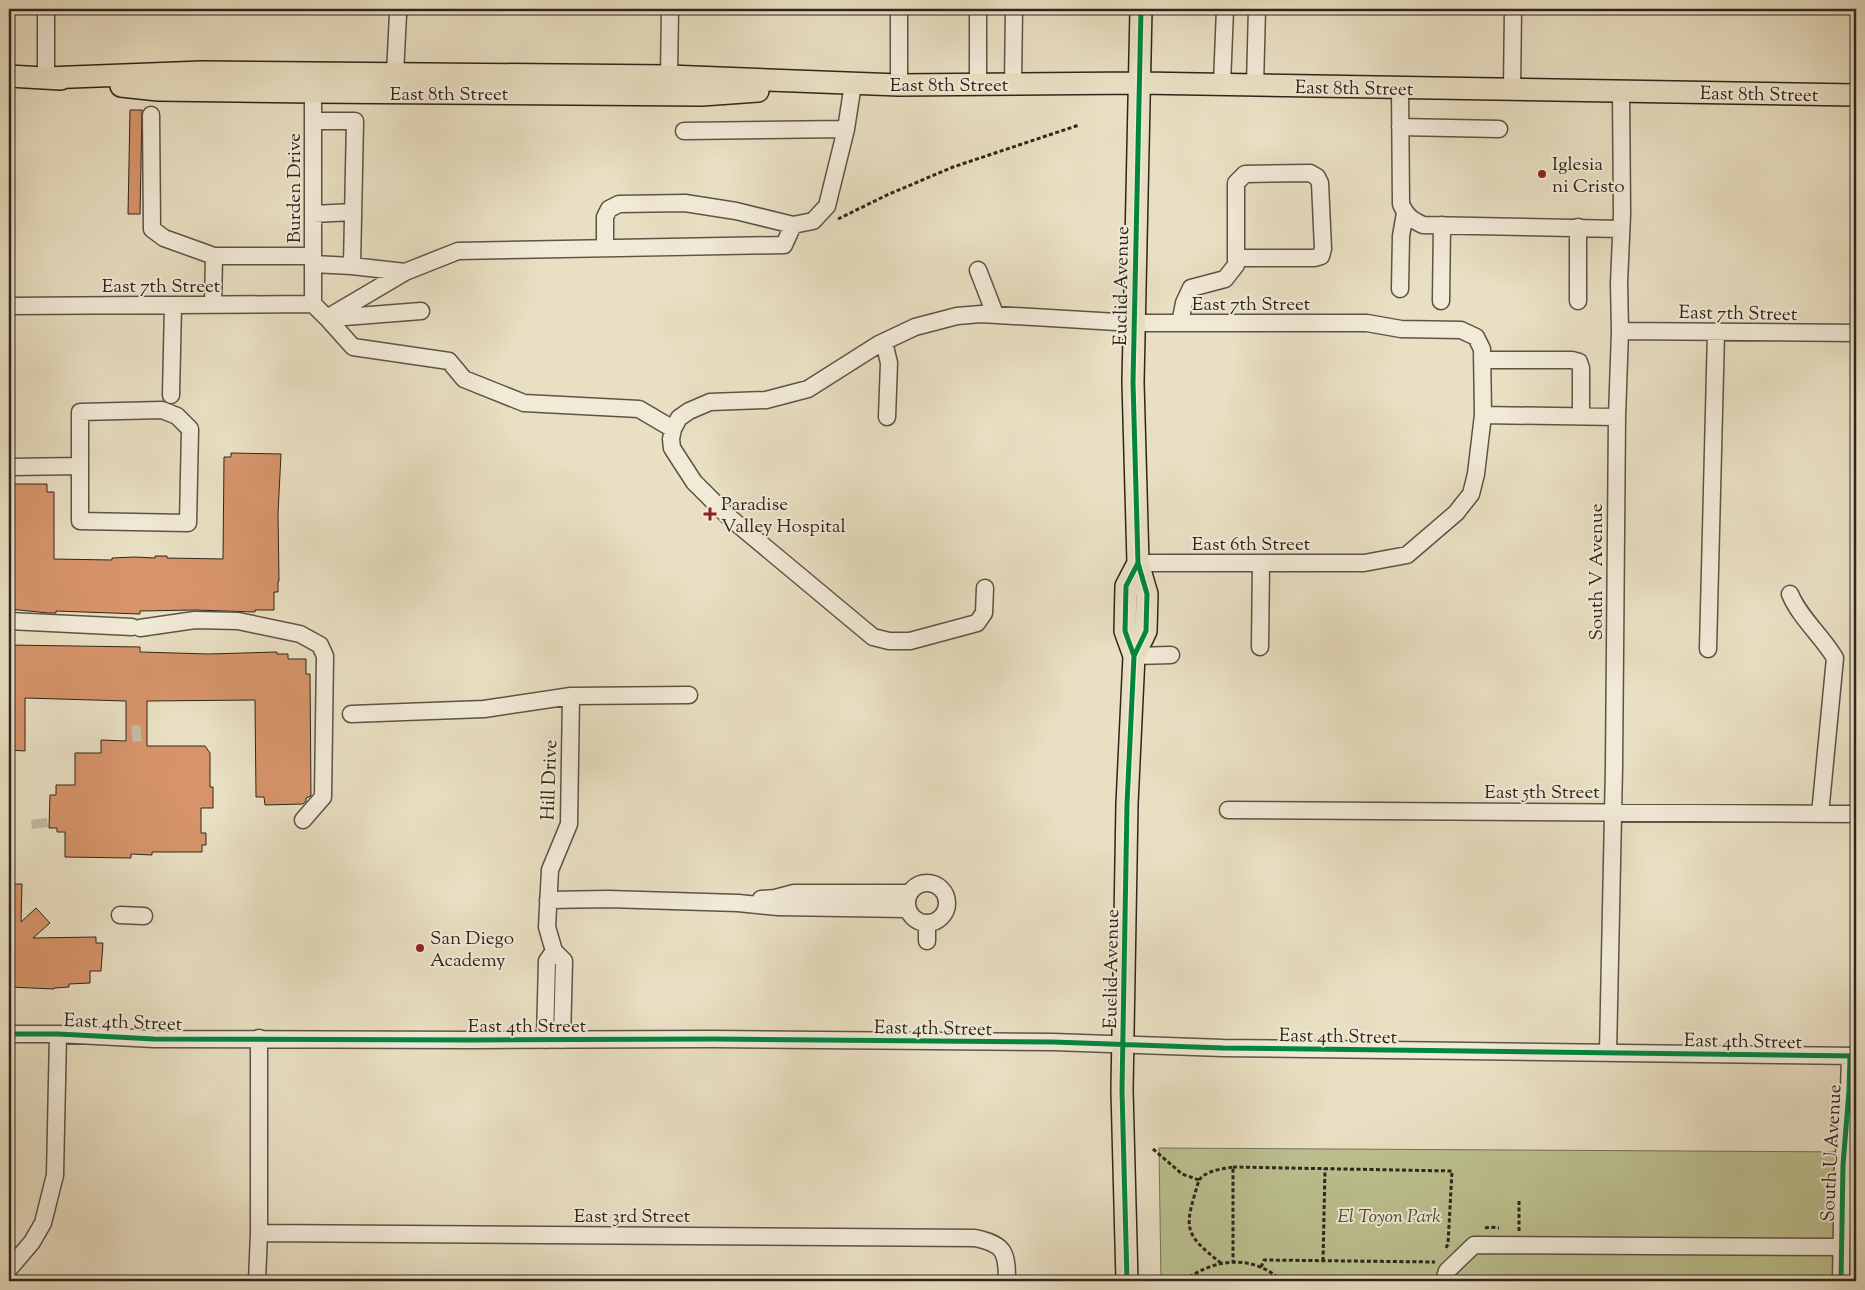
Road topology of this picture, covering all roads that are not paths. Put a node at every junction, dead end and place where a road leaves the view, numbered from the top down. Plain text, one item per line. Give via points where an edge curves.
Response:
1 (46, 9) edge
2 (402, 9) edge
3 (670, 9) edge
4 (900, 9) edge
5 (978, 9) edge
6 (1014, 9) edge
7 (1141, 9) edge
8 (1225, 9) edge
9 (1257, 9) edge
10 (1513, 9) edge
11 (395, 74) junction
12 (9, 76) edge
13 (669, 76) junction
14 (46, 78) junction
15 (313, 83) junction
16 (1140, 83) junction
17 (852, 84) junction
18 (978, 84) junction
19 (1013, 84) junction
20 (1222, 84) junction
21 (898, 85) junction
22 (1255, 85) junction
23 (1400, 87) junction
24 (1512, 89) junction
25 (1621, 91) junction
26 (1856, 95) edge
27 (151, 115) dead end
28 (313, 121) junction
29 (1400, 128) junction
30 (846, 129) junction
31 (1499, 129) dead end
32 (684, 131) dead end
33 (353, 212) junction
34 (1405, 213) junction
35 (313, 214) junction
36 (793, 225) junction
37 (1442, 225) junction
38 (1578, 227) junction
39 (1620, 229) junction
40 (605, 248) junction
41 (214, 256) junction
42 (1236, 258) junction
43 (313, 260) junction
44 (352, 266) junction
45 (978, 270) dead end
46 (405, 272) junction
47 (1400, 289) dead end
48 (1578, 300) dead end
49 (1441, 301) dead end
50 (213, 304) junction
51 (313, 304) junction
52 (173, 305) junction
53 (9, 306) edge
54 (421, 311) dead end
55 (995, 314) junction
56 (328, 318) junction
57 (1134, 323) junction
58 (1180, 323) junction
59 (1620, 331) junction
60 (1716, 332) junction
61 (1856, 333) edge
62 (884, 342) junction
63 (1482, 360) junction
64 (171, 396) dead end
65 (1483, 415) junction
66 (1581, 416) junction
67 (887, 417) dead end
68 (1617, 417) junction
69 (673, 429) junction
70 (80, 466) junction
71 (9, 467) edge
72 (1138, 563) junction
73 (1261, 563) junction
74 (985, 588) dead end
75 (1790, 594) dead end
76 (9, 621) edge
77 (1260, 647) dead end
78 (1708, 649) dead end
79 (1171, 655) dead end
80 (1134, 656) junction
81 (689, 695) dead end
82 (571, 696) junction
83 (351, 714) dead end
84 (1228, 810) dead end
85 (1613, 812) junction
86 (1820, 814) junction
87 (1856, 814) edge
88 (303, 820) dead end
89 (548, 900) junction
90 (908, 901) junction
91 (120, 916) dead end
92 (144, 916) dead end
93 (928, 924) junction
94 (927, 941) dead end
95 (554, 951) junction
96 (9, 1034) edge
97 (58, 1034) junction
98 (259, 1038) junction
99 (545, 1040) junction
100 (562, 1040) junction
101 (1124, 1044) junction
102 (1608, 1053) junction
103 (1853, 1056) edge
104 (1852, 1116) edge
105 (259, 1232) junction
106 (1841, 1248) junction
107 (9, 1269) edge
108 (257, 1281) edge
109 (1008, 1281) edge
110 (1127, 1281) edge
111 (1444, 1281) edge
112 (1841, 1281) edge

1 - 14 street
2 - 11 street via 398,14
3 - 13 street
4 - 21 street
5 - 18 street
6 - 19 street
7 - 16 main road, Euclid Avenue
8 - 20 street
9 - 22 street
10 - 24 street
11 - 13 main road, East 8th Street
11 - 15 main road, East 8th Street
12 - 14 main road, East 8th Street
13 - 17 main road, East 8th Street
14 - 15 main road, East 8th Street via 202,72
15 - 17 main road, East 8th Street via 702,95
15 - 28 street, Burden Drive
16 - 19 main road, East 8th Street
16 - 20 main road, East 8th Street
16 - 57 main road, Euclid Avenue
17 - 21 main road, East 8th Street
17 - 30 street
18 - 19 main road, East 8th Street
18 - 21 main road, East 8th Street
20 - 22 main road, East 8th Street
22 - 23 main road, East 8th Street
23 - 24 main road, East 8th Street
23 - 29 street
24 - 25 main road, East 8th Street
25 - 26 main road, East 8th Street
25 - 39 street, South V Avenue
27 - 41 street via 152,229 164,238
28 - 33 street via 355,121
28 - 35 street, Burden Drive
29 - 31 street
29 - 34 street via 1400,192
30 - 32 street
30 - 36 street via 828,206 813,221
33 - 35 street
33 - 44 street
34 - 37 street via 1423,225
34 - 47 street
35 - 43 street, Burden Drive
36 - 40 street via 784,245
36 - 40 street via 685,203 620,204 609,209 605,217
37 - 38 street
37 - 49 street
38 - 39 street
38 - 48 street
39 - 59 street, South V Avenue
40 - 46 street via 458,251
41 - 43 street
41 - 50 street
42 - 42 street via 1236,183 1241,177 1246,174 1310,172 1317,177 1320,183 1321,256
42 - 58 street via 1236,265 1225,279 1191,288
43 - 44 street
43 - 51 street, Burden Drive
44 - 46 street
45 - 55 street
46 - 56 street
50 - 51 street, East 7th Street
50 - 52 street, East 7th Street
51 - 56 street
52 - 53 street, East 7th Street
52 - 64 street
54 - 56 street
55 - 57 street, East 7th Street
55 - 62 street, East 7th Street via 957,316 915,327
56 - 69 street via 353,347 450,361 464,379 524,404 639,409
57 - 58 street, East 7th Street
57 - 72 main road, Euclid Avenue
58 - 63 street, East 7th Street via 1367,323 1401,329 1461,330 1476,337 1482,349
59 - 60 street, East 7th Street
59 - 68 street, South V Avenue
60 - 61 street, East 7th Street
60 - 78 street
62 - 67 street via 889,363
62 - 69 street, East 7th Street via 808,389 766,400 710,402 689,411
63 - 65 street, East 6th Street
63 - 66 street via 1579,362
65 - 66 street
65 - 73 street, East 6th Street via 1471,494 1456,513 1407,555 1364,562
66 - 68 street
68 - 85 street, South V Avenue
69 - 74 street via 672,448 694,482 729,517 873,637 910,641 977,623 984,613
70 - 70 street via 80,521 188,522 190,429 177,416 162,410 80,412
70 - 71 street
72 - 73 street, East 6th Street
72 - 80 main road, Euclid Avenue via 1126,586 1125,631
73 - 77 street
75 - 86 street via 1835,658
76 - 88 street via 136,627 195,620 238,622 300,634 320,645 325,656 323,797
79 - 80 street
80 - 101 main road, Euclid Avenue via 1127,804
81 - 82 street
82 - 83 street via 484,709
82 - 89 street, Hill Drive via 569,824 550,870
84 - 85 street, East 5th Street
85 - 86 street, East 5th Street
85 - 102 street, South V Avenue
86 - 87 street, East 5th Street
89 - 90 street via 738,903 794,893
89 - 95 street, Hill Drive via 547,926
90 - 93 street via 916,921
90 - 93 street via 917,885 924,883 942,890 946,896 946,909 938,920
91 - 92 street
93 - 94 street
95 - 99 street via 546,960
95 - 100 street, Hill Drive via 564,961
96 - 97 street, East 4th Street
97 - 98 street, East 4th Street
97 - 107 street via 56,1175 42,1223 32,1242
98 - 99 street, East 4th Street
98 - 105 street
99 - 100 street, East 4th Street
100 - 101 street, East 4th Street
101 - 102 street, East 4th Street
101 - 110 main road, Euclid Avenue via 1122,1090
102 - 103 street, East 4th Street
103 - 104 street, South U Avenue
104 - 106 street, South U Avenue via 1842,1165
105 - 108 street
105 - 109 street, East 3rd Street via 975,1238 990,1241 1001,1250 1007,1259
106 - 111 street via 1474,1244 1447,1271
106 - 112 street, South U Avenue

